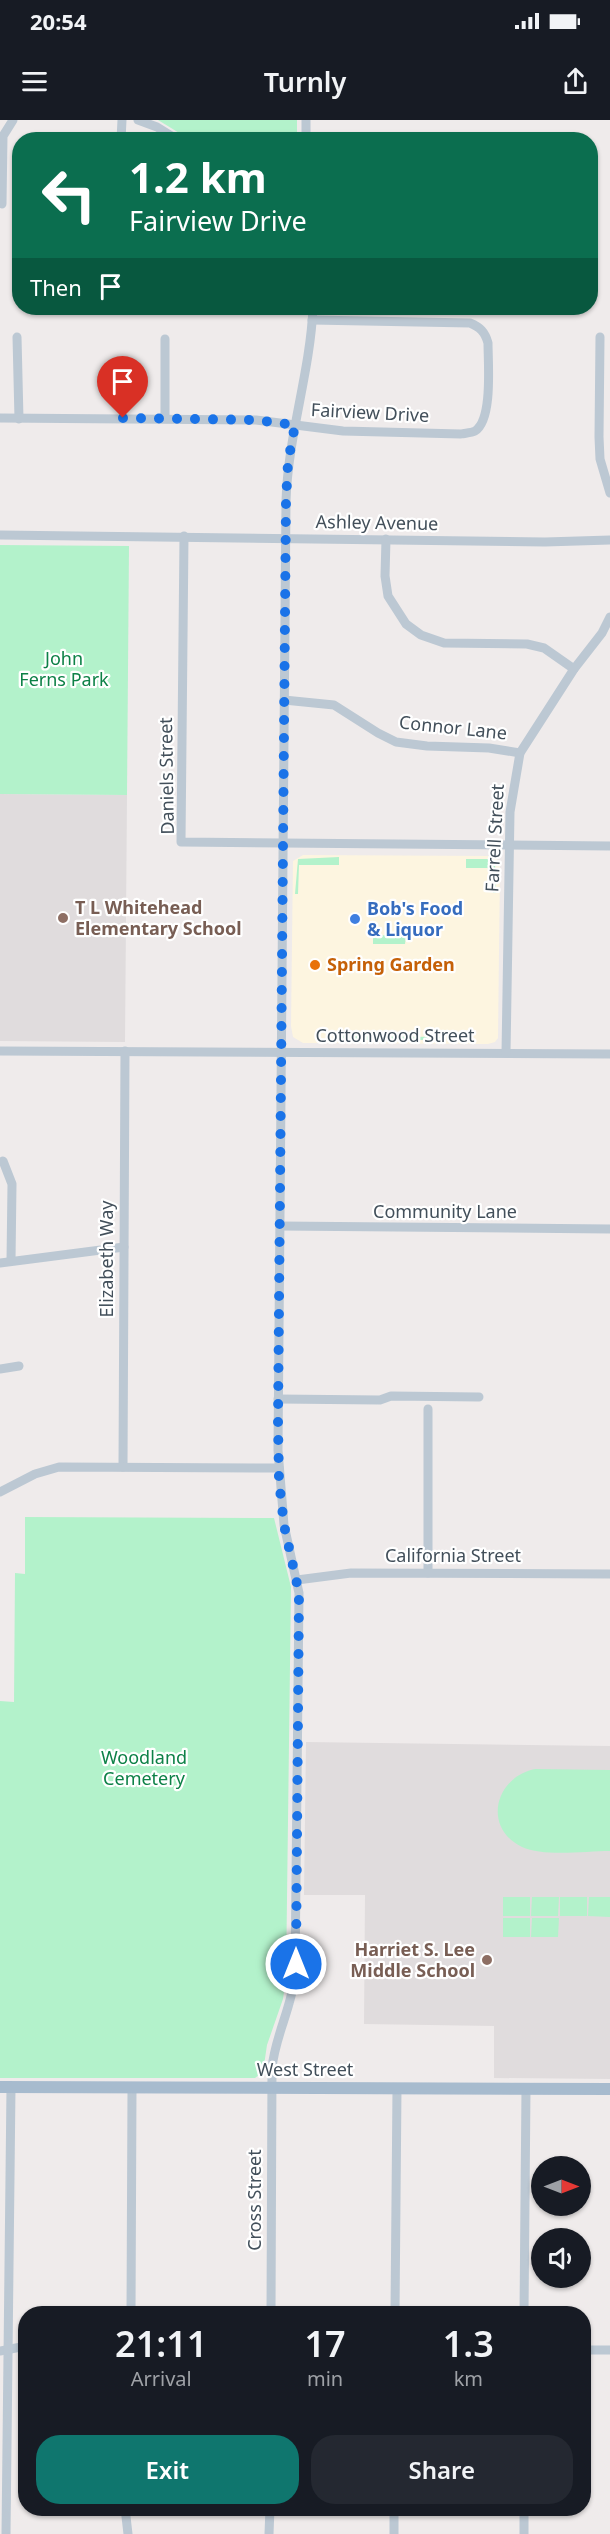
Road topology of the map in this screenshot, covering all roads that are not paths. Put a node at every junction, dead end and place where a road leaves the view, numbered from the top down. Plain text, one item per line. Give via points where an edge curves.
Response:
1 (13, 120) edge
2 (138, 120) edge
3 (165, 132) edge
4 (2, 204) dead end
5 (312, 315) edge
6 (312, 320) junction
7 (17, 337) dead end
8 (600, 337) dead end
9 (165, 339) dead end
10 (0, 418) edge
11 (165, 418) junction
12 (19, 419) junction
13 (295, 425) junction
14 (610, 493) edge
15 (0, 535) edge
16 (184, 536) junction
17 (286, 537) junction
18 (386, 539) junction
19 (610, 540) edge
20 (610, 617) edge
21 (574, 669) junction
22 (284, 700) junction
23 (520, 753) junction
24 (284, 844) junction
25 (510, 846) junction
26 (610, 846) edge
27 (0, 1051) edge
28 (125, 1052) junction
29 (281, 1052) junction
30 (506, 1053) junction
31 (610, 1054) edge
32 (3, 1161) dead end
33 (280, 1226) junction
34 (610, 1229) edge
35 (124, 1246) junction
36 (11, 1261) junction
37 (0, 1263) edge
38 (20, 1366) dead end
39 (0, 1369) edge
40 (479, 1397) dead end
41 (278, 1399) junction
42 (428, 1409) dead end
43 (123, 1467) junction
44 (279, 1468) junction
45 (0, 1492) edge
46 (428, 1573) junction
47 (610, 1574) edge
48 (297, 1580) junction
49 (5, 2087) edge
50 (272, 2087) junction
51 (132, 2088) junction
52 (397, 2088) junction
53 (526, 2088) junction
54 (610, 2089) edge
55 (131, 2306) edge
56 (271, 2306) edge
57 (395, 2306) edge
58 (524, 2306) edge
59 (4, 2349) edge
60 (591, 2350) edge
61 (610, 2350) edge
62 (126, 2516) edge
63 (270, 2516) edge
64 (394, 2516) edge
65 (524, 2516) edge
66 (6, 2534) edge
67 (128, 2534) edge
68 (270, 2534) edge
69 (394, 2534) edge
70 (524, 2534) edge

1 - 4 street via 3,136
2 - 3 street
5 - 6 street, Cross Street
6 - 13 street, Cross Street
6 - 13 street, Fairview Drive via 477,326 488,343 486,410 483,423 474,432 461,434 343,431
7 - 12 street
8 - 14 street via 600,459
9 - 11 street
10 - 12 street, Fairview Drive
11 - 12 street, Fairview Drive
11 - 13 street, Fairview Drive
13 - 17 street, Cross Street via 288,462
15 - 16 street, Ashley Avenue
16 - 17 street, Ashley Avenue
16 - 24 street, Daniels Street via 181,842
17 - 18 street, Ashley Avenue
17 - 22 street, Cross Street
18 - 19 street, Ashley Avenue
18 - 21 street via 388,596 413,630 444,643 527,644 544,648
20 - 21 street, Farrell Street
21 - 23 street, Farrell Street
22 - 23 street, Connor Lane via 334,705 396,742
22 - 24 street, Cross Street
23 - 25 street, Farrell Street via 510,812
24 - 25 street, Daniels Street
24 - 29 street, Cross Street
25 - 26 street, Daniels Street
25 - 30 street, Farrell Street
27 - 28 street, Cottonwood Street
28 - 29 street, Cottonwood Street
28 - 35 street, Elizabeth Way
29 - 30 street, Cottonwood Street
29 - 33 street, Cross Street
30 - 31 street, Cottonwood Street
32 - 36 street via 12,1184
33 - 34 street, Community Lane
33 - 41 street, Cross Street
35 - 36 street
35 - 43 street, Elizabeth Way
36 - 37 street
38 - 39 street
40 - 41 street
41 - 44 street, Cross Street
42 - 46 street
43 - 44 street
43 - 45 street via 51,1468
44 - 48 street, Cross Street via 287,1542
46 - 47 street, California Street
46 - 48 street, California Street via 348,1573
48 - 50 street, Cross Street via 296,1975 273,2058
49 - 51 main road, West Street
49 - 59 street
50 - 51 main road, West Street
50 - 52 main road, West Street
50 - 56 street, Cross Street
51 - 55 street
52 - 53 main road, West Street
52 - 57 street
53 - 54 main road, West Street
53 - 58 street
59 - 66 street
60 - 61 street
62 - 67 street
63 - 68 street
64 - 69 street
65 - 70 street

